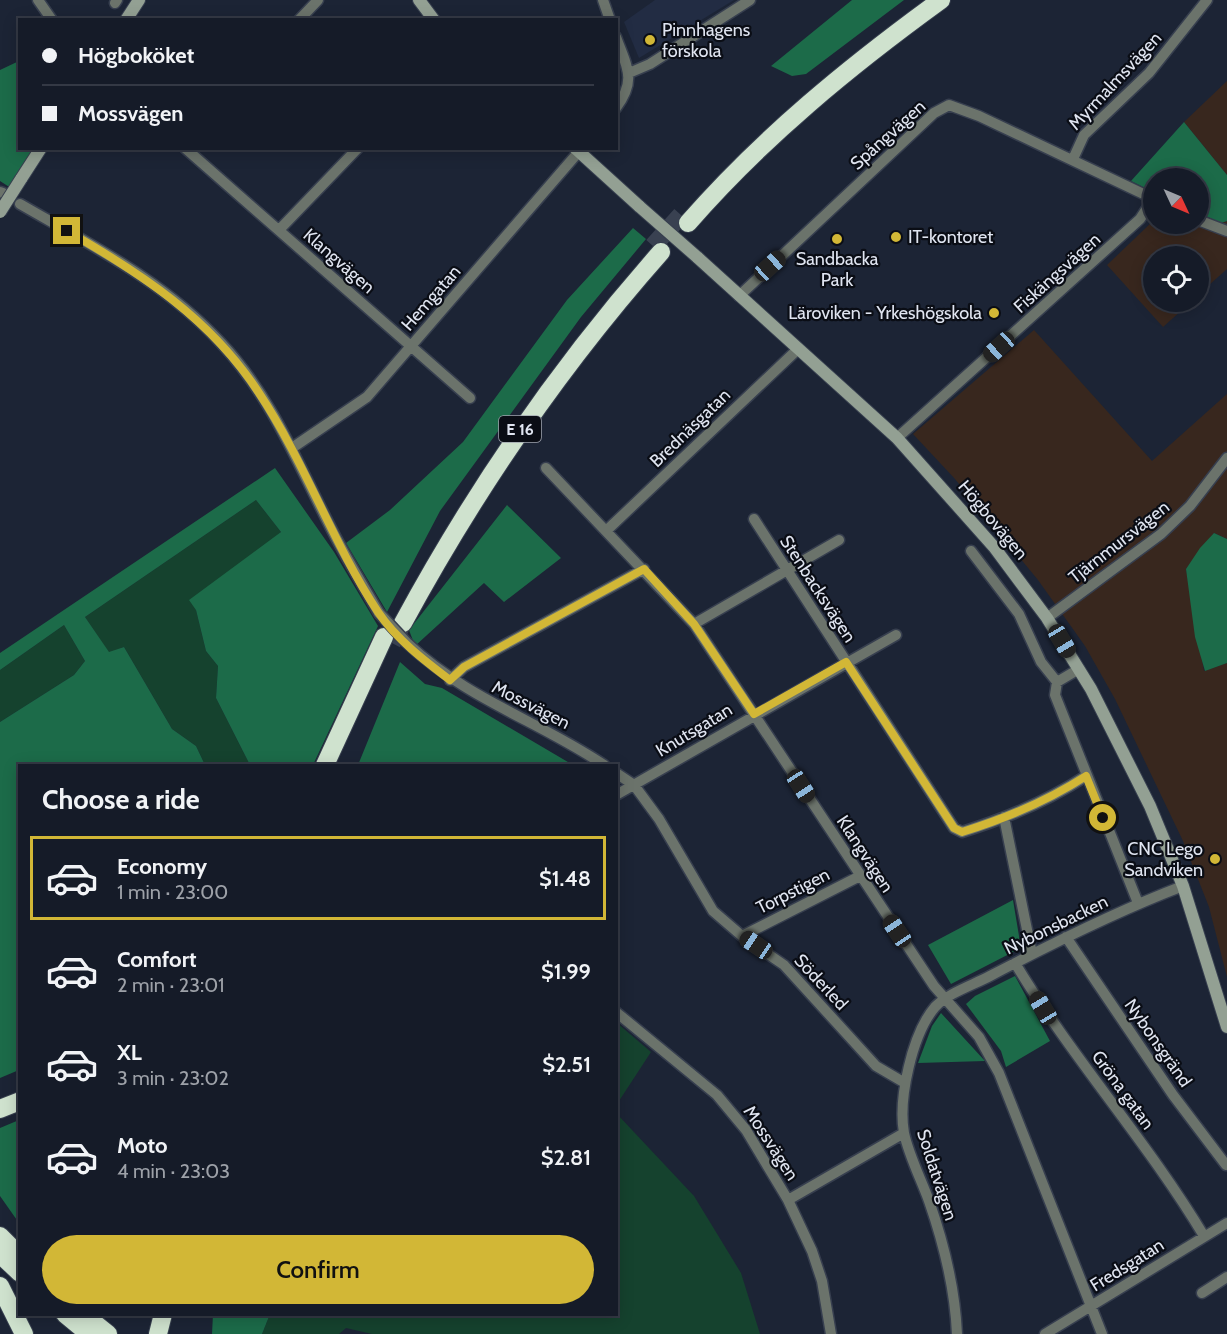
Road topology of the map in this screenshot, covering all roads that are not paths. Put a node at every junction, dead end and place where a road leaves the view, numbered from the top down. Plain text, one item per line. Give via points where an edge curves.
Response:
1 (38, 0) edge
2 (139, 0) edge
3 (318, 0) edge
4 (419, 0) edge
5 (603, 0) edge
6 (750, 0) edge
7 (924, 0) edge
8 (940, 0) edge
9 (1207, 0) edge
10 (51, 18) edge
11 (127, 18) edge
12 (300, 18) edge
13 (432, 18) edge
14 (609, 18) edge
15 (618, 43) edge
16 (629, 73) junction
17 (618, 105) edge
18 (40, 150) edge
19 (187, 150) edge
20 (356, 150) edge
21 (578, 150) edge
22 (1073, 159) junction
23 (1143, 194) edge
24 (20, 204) dead end
25 (0, 212) edge
26 (1143, 214) edge
27 (1209, 224) edge
28 (279, 231) junction
29 (1227, 231) edge
30 (657, 249) tunnel mouth
31 (739, 296) junction
32 (412, 346) junction
33 (798, 349) junction
34 (470, 399) dead end
35 (897, 438) junction
36 (292, 448) junction
37 (1227, 458) edge
38 (546, 468) dead end
39 (754, 519) dead end
40 (606, 531) junction
41 (838, 540) dead end
42 (971, 551) dead end
43 (644, 569) junction
44 (786, 570) junction
45 (393, 618) junction
46 (1047, 618) junction
47 (694, 624) junction
48 (896, 635) dead end
49 (394, 641) junction
50 (846, 662) junction
51 (1079, 669) junction
52 (450, 680) junction
53 (1057, 682) junction
54 (754, 714) junction
55 (326, 764) edge
56 (335, 764) edge
57 (602, 764) edge
58 (618, 774) edge
59 (1086, 776) junction
60 (634, 785) junction
61 (618, 794) edge
62 (1004, 817) junction
63 (860, 876) junction
64 (1183, 886) junction
65 (1138, 903) junction
66 (741, 936) junction
67 (1066, 937) junction
68 (1032, 954) junction
69 (1015, 963) junction
70 (945, 999) junction
71 (618, 1014) edge
72 (1227, 1027) edge
73 (905, 1083) junction
74 (18, 1102) edge
75 (0, 1110) edge
76 (904, 1133) junction
77 (1226, 1165) edge
78 (788, 1200) junction
79 (1227, 1223) edge
80 (0, 1236) edge
81 (1204, 1236) junction
82 (0, 1254) edge
83 (18, 1254) edge
84 (18, 1271) edge
85 (1227, 1277) edge
86 (0, 1286) edge
87 (1202, 1293) dead end
88 (1091, 1306) junction
89 (67, 1316) edge
90 (86, 1316) edge
91 (162, 1316) edge
92 (172, 1316) edge
93 (24, 1334) edge
94 (89, 1334) edge
95 (108, 1334) edge
96 (158, 1334) edge
97 (168, 1334) edge
98 (831, 1334) edge
99 (957, 1334) edge
100 (1045, 1334) edge
101 (1102, 1334) edge

1 - 10 street
2 - 11 main road
3 - 12 street
4 - 13 main road
5 - 14 street
6 - 16 street via 650,64
7 - 8 highway via 792,105 717,175 685,219 798,112
9 - 22 street, Myrmalmsvägen via 1149,73 1084,135
15 - 16 street
16 - 17 street via 629,87
18 - 25 main road, bridge
19 - 28 street, Klangvägen
20 - 28 street
21 - 31 main road, Högbovägen, bridge
21 - 32 street, Hemgatan
22 - 23 street, Spångvägen
22 - 31 street, Spångvägen via 959,108 943,107
24 - 36 street, Mossvägen via 125,264 202,323 240,366
26 - 35 street, Fiskängsvägen
27 - 29 street
28 - 32 street, Klangvägen
30 - 45 highway, E 16 via 520,430
31 - 33 main road, Högbovägen
32 - 34 street, Klangvägen
32 - 36 street, Hemgatan via 367,397
33 - 35 main road, Högbovägen
33 - 40 street, Brednäsgatan
35 - 46 main road, Högbovägen via 994,546
36 - 45 street, Mossvägen via 334,535
37 - 46 street, Tjärnmursvägen via 1190,506 1161,534
38 - 40 street, Klangvägen
39 - 44 street, Stenbacksvägen
40 - 43 street, Klangvägen
41 - 44 street
42 - 53 street via 1019,614 1041,662
43 - 47 street, Klangvägen
43 - 52 street via 464,667
44 - 47 street
44 - 50 street, Stenbacksvägen
45 - 49 street, Mossvägen, bridge
46 - 51 main road, Högbovägen
47 - 54 street, Klangvägen
48 - 50 street, Knutsgatan
49 - 52 street, Mossvägen
49 - 55 highway
49 - 56 highway
50 - 54 street, Knutsgatan
50 - 62 street, Stenbacksvägen via 954,828 962,832
51 - 53 street
51 - 64 main road, Högbovägen via 1136,774
52 - 57 street, Mossvägen
53 - 59 street via 1055,695
54 - 60 street, Knutsgatan
54 - 63 street, Klangvägen
58 - 60 street
59 - 62 street
59 - 65 street
60 - 61 street
60 - 66 street, Söderled via 659,819 706,902
62 - 68 street
63 - 66 street, Torpstigen
63 - 70 street, Klangvägen
64 - 65 street, Nybonsbacken
64 - 72 main road, Högbovägen
65 - 67 street, Nybonsbacken
66 - 73 street, Söderled via 784,964 876,1066
67 - 68 street, Nybonsbacken
67 - 77 street, Nybonsgränd via 1173,1095
68 - 69 street, Nybonsbacken
69 - 70 street, Nybonsbacken
69 - 81 street, Gröna gatan via 1043,1008 1166,1175
70 - 73 street, Soldatvägen via 935,1007 924,1028
70 - 88 street, Klangvägen via 986,1046 999,1073
71 - 78 street, Mossvägen via 717,1095 746,1130
73 - 76 street, Soldatvägen
74 - 75 highway
76 - 78 street, Mossvägen
76 - 99 street, Soldatvägen via 942,1245 952,1283
78 - 98 street, Mossvägen via 822,1281
79 - 81 street, Fredsgatan
80 - 83 highway
81 - 88 street, Fredsgatan
82 - 84 highway
85 - 87 street
86 - 93 highway
88 - 100 street, Fredsgatan
88 - 101 street, Klangvägen
89 - 94 highway
90 - 95 highway
91 - 96 highway
92 - 97 highway

